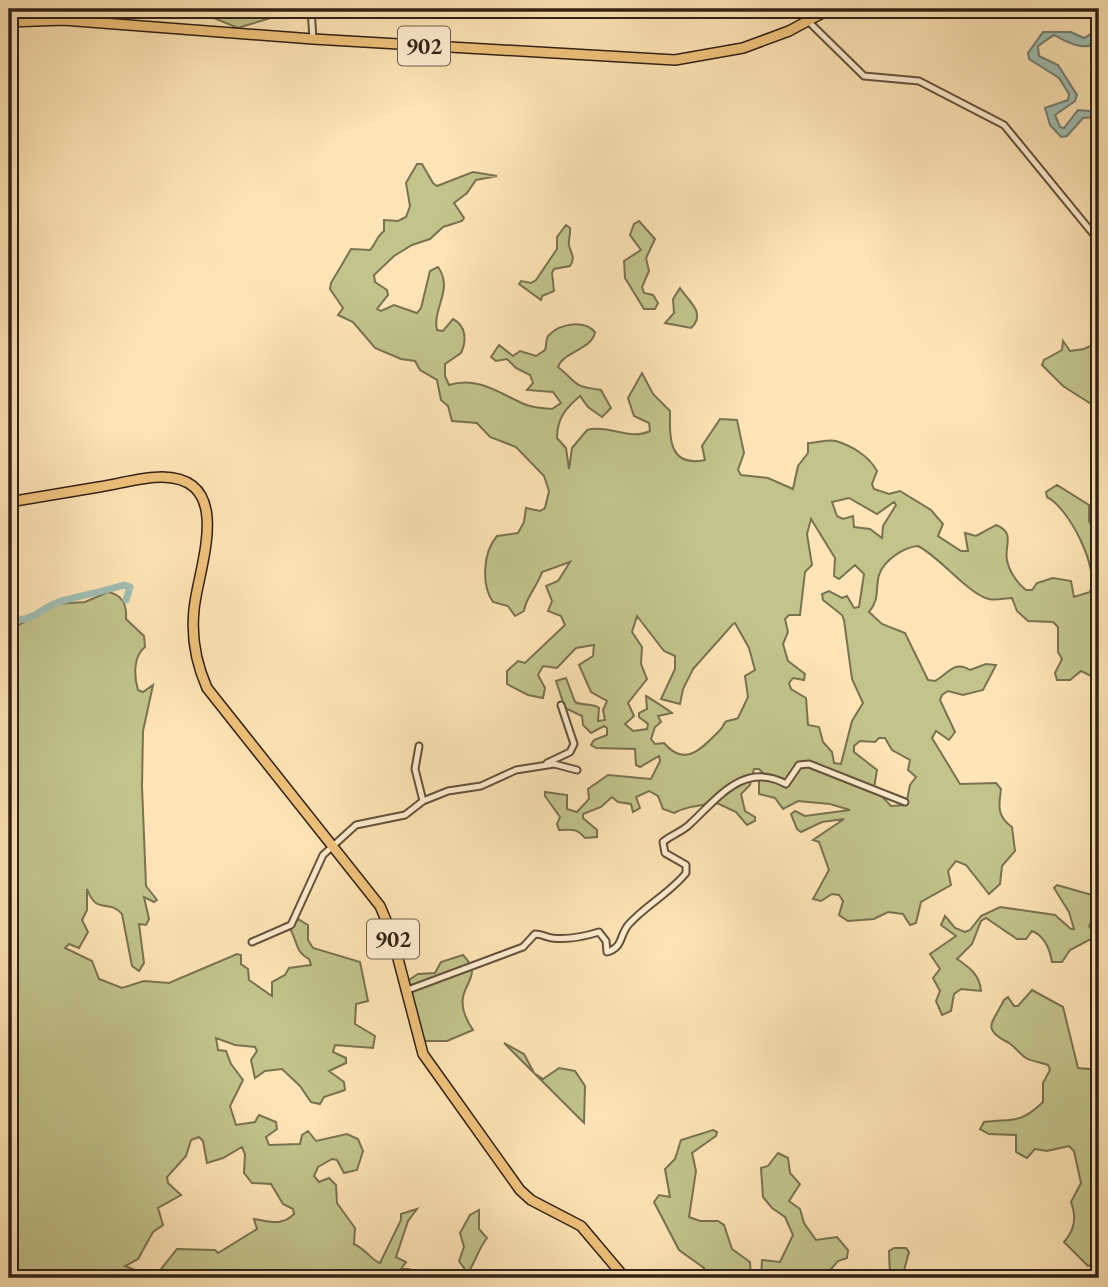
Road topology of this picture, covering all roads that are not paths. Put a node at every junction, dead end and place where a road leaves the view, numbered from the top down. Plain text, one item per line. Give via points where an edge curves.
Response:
1 (311, 9) edge
2 (830, 9) edge
3 (808, 21) junction
4 (9, 22) edge
5 (313, 39) junction
6 (1099, 241) edge
7 (9, 502) edge
8 (561, 705) dead end
9 (419, 746) dead end
10 (545, 765) junction
11 (577, 770) dead end
12 (424, 801) junction
13 (905, 802) dead end
14 (332, 845) junction
15 (252, 942) dead end
16 (405, 991) junction
17 (625, 1278) edge

1 - 5 street
2 - 3 highway, 902
3 - 5 highway, 902 via 743,48 675,60
3 - 6 street via 864,76 919,81 1004,125
4 - 5 highway, 902 via 63,20
7 - 14 highway, 902 via 150,478 178,480 194,490 206,509 208,529 194,610 197,663 207,688
8 - 10 street via 573,747
9 - 12 street via 415,769
10 - 11 street
10 - 12 street via 511,771 481,786 450,790
12 - 14 street via 405,815 356,824
13 - 16 street via 809,764 799,765 786,784 764,775 739,783 663,842 665,853 686,865 686,873 626,927 622,942 611,952 606,951 599,932 585,938 535,934 520,948
14 - 15 street via 319,862 292,923
14 - 16 highway, 902 via 385,914
16 - 17 highway, 902 via 427,1062 511,1179 531,1200 585,1230

